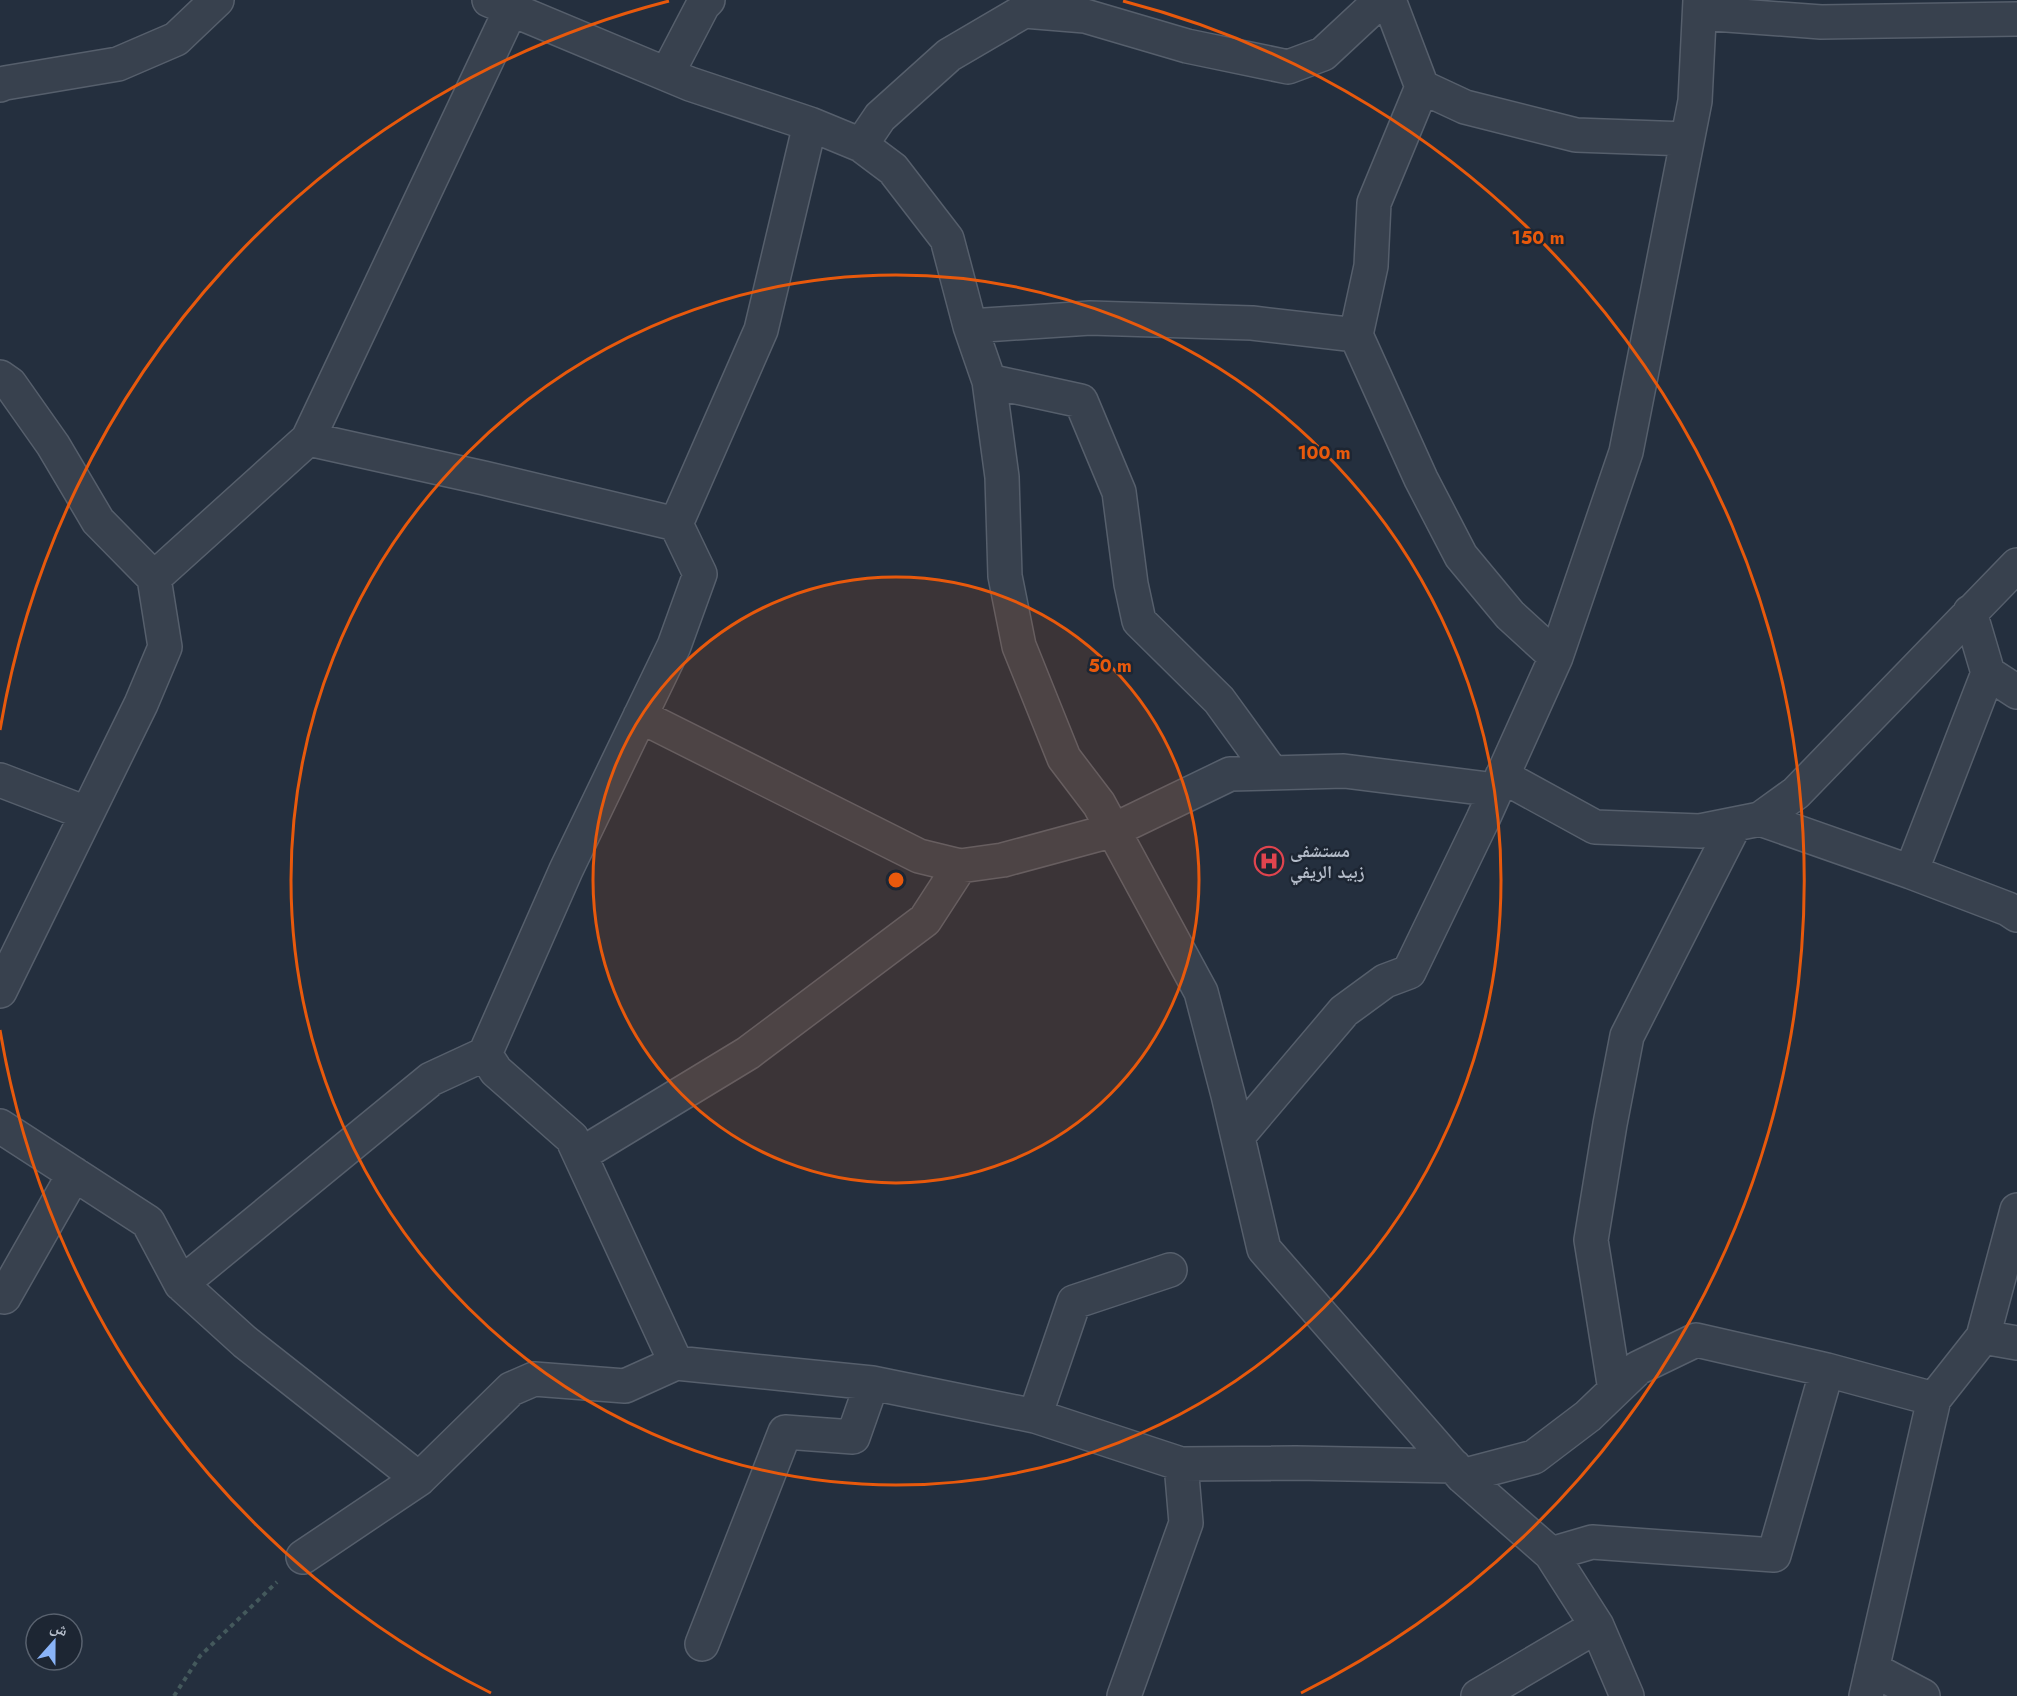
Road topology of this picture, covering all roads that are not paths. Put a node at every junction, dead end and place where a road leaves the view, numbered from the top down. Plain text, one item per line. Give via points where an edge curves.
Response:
1 (217, 0) edge
2 (708, 0) edge
3 (1381, 0) edge
4 (1389, 0) edge
5 (500, 5) edge
6 (1700, 7) edge
7 (2017, 19) edge
8 (667, 74) junction
9 (0, 86) edge
10 (1422, 87) junction
11 (810, 124) junction
12 (1687, 139) junction
13 (861, 145) junction
14 (970, 326) junction
15 (1356, 335) junction
16 (0, 377) edge
17 (988, 381) junction
18 (308, 440) junction
19 (676, 524) junction
20 (2017, 564) edge
21 (154, 578) junction
22 (1970, 612) junction
23 (1556, 657) junction
24 (1988, 673) junction
25 (2017, 692) edge
26 (640, 716) junction
27 (1272, 773) junction
28 (0, 780) edge
29 (1499, 783) junction
30 (86, 813) junction
31 (1748, 822) junction
32 (1114, 830) junction
33 (960, 866) junction
34 (1911, 872) junction
35 (2017, 915) edge
36 (0, 991) edge
37 (485, 1054) junction
38 (0, 1126) edge
39 (1238, 1136) junction
40 (580, 1155) junction
41 (74, 1174) junction
42 (2017, 1210) edge
43 (1170, 1270) dead end
44 (181, 1284) junction
45 (0, 1294) edge
46 (1983, 1337) junction
47 (2017, 1343) edge
48 (676, 1363) junction
49 (1827, 1370) junction
50 (872, 1383) junction
51 (1615, 1390) junction
52 (1934, 1399) junction
53 (1035, 1416) junction
54 (1181, 1464) junction
55 (1458, 1471) junction
56 (419, 1479) junction
57 (1551, 1554) junction
58 (303, 1557) road end
59 (1597, 1626) junction
60 (702, 1644) dead end
61 (1869, 1683) edge
62 (1124, 1696) edge
63 (1478, 1696) edge
64 (1627, 1696) edge
65 (1923, 1696) edge

1 - 9 street via 176,39 118,64
2 - 8 street
3 - 13 street via 1323,54 1288,67 1187,46 1085,16 1024,11 949,56 880,117
4 - 10 street
5 - 8 street
5 - 18 street
6 - 7 street via 1821,22
6 - 12 street via 1695,101
8 - 11 street
10 - 12 street via 1465,107 1576,135
10 - 15 street via 1374,203 1371,266
11 - 13 street
11 - 19 street via 761,330
12 - 23 street via 1626,452
13 - 14 street via 893,169 947,238
14 - 15 street via 1090,318 1252,323
14 - 17 street
15 - 23 street via 1421,479 1461,556 1510,615
16 - 21 street via 10,384 53,445 98,521
17 - 27 street via 1081,401 1119,492 1139,621 1219,700
17 - 32 street via 1002,477 1005,576 1019,646 1064,758
18 - 19 street via 484,477
18 - 21 street
19 - 26 street via 700,574 674,646
20 - 22 street
21 - 30 street via 165,647
22 - 24 street
22 - 31 street via 1796,793
23 - 29 street
24 - 25 street
24 - 34 street
26 - 33 street via 919,856
26 - 37 street via 566,870
27 - 29 street via 1344,771
27 - 32 street via 1230,774
28 - 30 street
29 - 31 street via 1595,827 1700,831
29 - 39 street via 1408,972 1385,981 1344,1011
30 - 36 street
31 - 34 street
31 - 51 street via 1627,1036 1592,1240
32 - 33 street via 1003,860
32 - 39 street via 1201,992
33 - 40 street via 926,920 748,1053
34 - 35 street
37 - 40 street via 496,1071 572,1138
37 - 44 street via 431,1079
38 - 41 street
39 - 55 street via 1264,1249
40 - 48 street
41 - 44 street via 148,1222
41 - 45 street via 4,1297
42 - 46 street
43 - 53 street via 1074,1302
44 - 56 street via 245,1342
46 - 47 street
46 - 52 street
48 - 50 street
48 - 56 street via 625,1386 534,1379 511,1389
49 - 51 street via 1696,1340 1638,1368
49 - 52 street
49 - 57 street via 1774,1555 1592,1542
50 - 53 street
50 - 60 street via 853,1437 785,1432
51 - 55 street via 1534,1457
52 - 61 street
53 - 54 street
54 - 55 street via 1296,1463
54 - 62 street via 1186,1523
55 - 57 street
56 - 58 street
57 - 59 street
59 - 63 street
59 - 64 street
61 - 65 street

